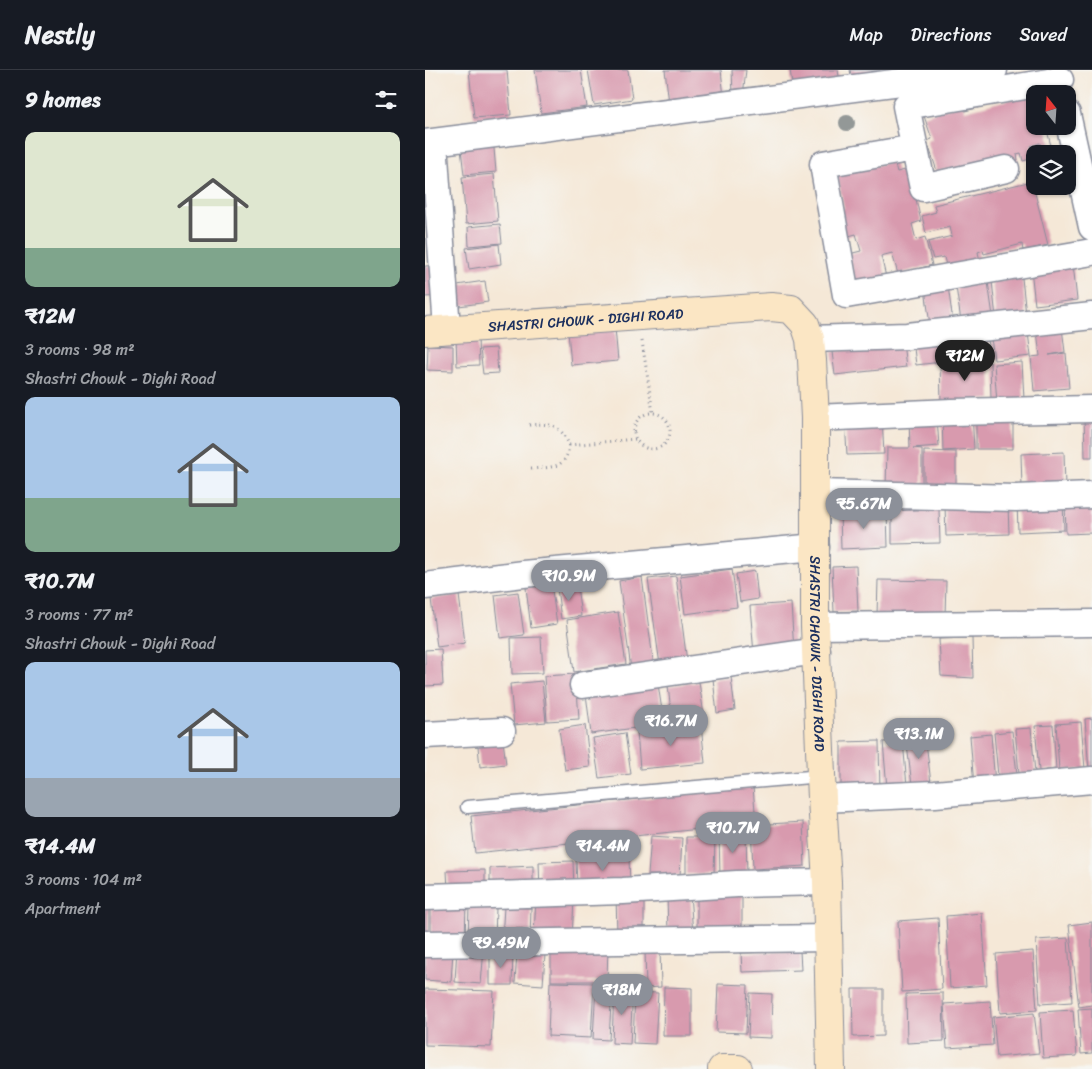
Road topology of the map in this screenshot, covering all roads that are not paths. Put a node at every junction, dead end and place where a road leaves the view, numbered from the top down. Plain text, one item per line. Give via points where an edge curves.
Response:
1 (994, 70) edge
2 (1061, 81) edge
3 (1072, 135) edge
4 (430, 142) edge
5 (915, 148) junction
6 (1006, 170) dead end
7 (1092, 227) edge
8 (1092, 252) edge
9 (1092, 316) edge
10 (436, 330) edge
11 (810, 339) junction
12 (1092, 409) edge
13 (815, 418) junction
14 (816, 493) junction
15 (1092, 495) edge
16 (816, 547) junction
17 (425, 586) edge
18 (1092, 623) edge
19 (816, 638) junction
20 (583, 685) dead end
21 (502, 731) dead end
22 (425, 735) edge
23 (1092, 780) edge
24 (821, 788) junction
25 (467, 807) dead end
26 (827, 882) junction
27 (425, 897) edge
28 (828, 938) junction
29 (425, 944) edge
30 (722, 1069) edge
31 (733, 1069) edge
32 (738, 1069) edge
33 (831, 1069) edge

1 - 4 street
2 - 5 street via 906,106
3 - 7 street
4 - 10 street
5 - 6 street via 923,188
5 - 8 street via 823,164 845,295
9 - 11 street via 907,336
10 - 11 street, SHASTRI CHOWK - DIGHI ROAD via 771,307 791,309 805,324
11 - 13 street, SHASTRI CHOWK - DIGHI ROAD
12 - 13 street
13 - 14 street, SHASTRI CHOWK - DIGHI ROAD
14 - 15 street via 1016,498
14 - 16 street, SHASTRI CHOWK - DIGHI ROAD
16 - 17 street
16 - 19 street, SHASTRI CHOWK - DIGHI ROAD
18 - 19 street
19 - 20 street
19 - 24 street, SHASTRI CHOWK - DIGHI ROAD
21 - 22 street
23 - 24 street via 935,794
24 - 25 lane
24 - 26 street, SHASTRI CHOWK - DIGHI ROAD
26 - 27 street
26 - 28 street, SHASTRI CHOWK - DIGHI ROAD
28 - 29 street
28 - 33 street, SHASTRI CHOWK - DIGHI ROAD
30 - 31 street
31 - 32 street

